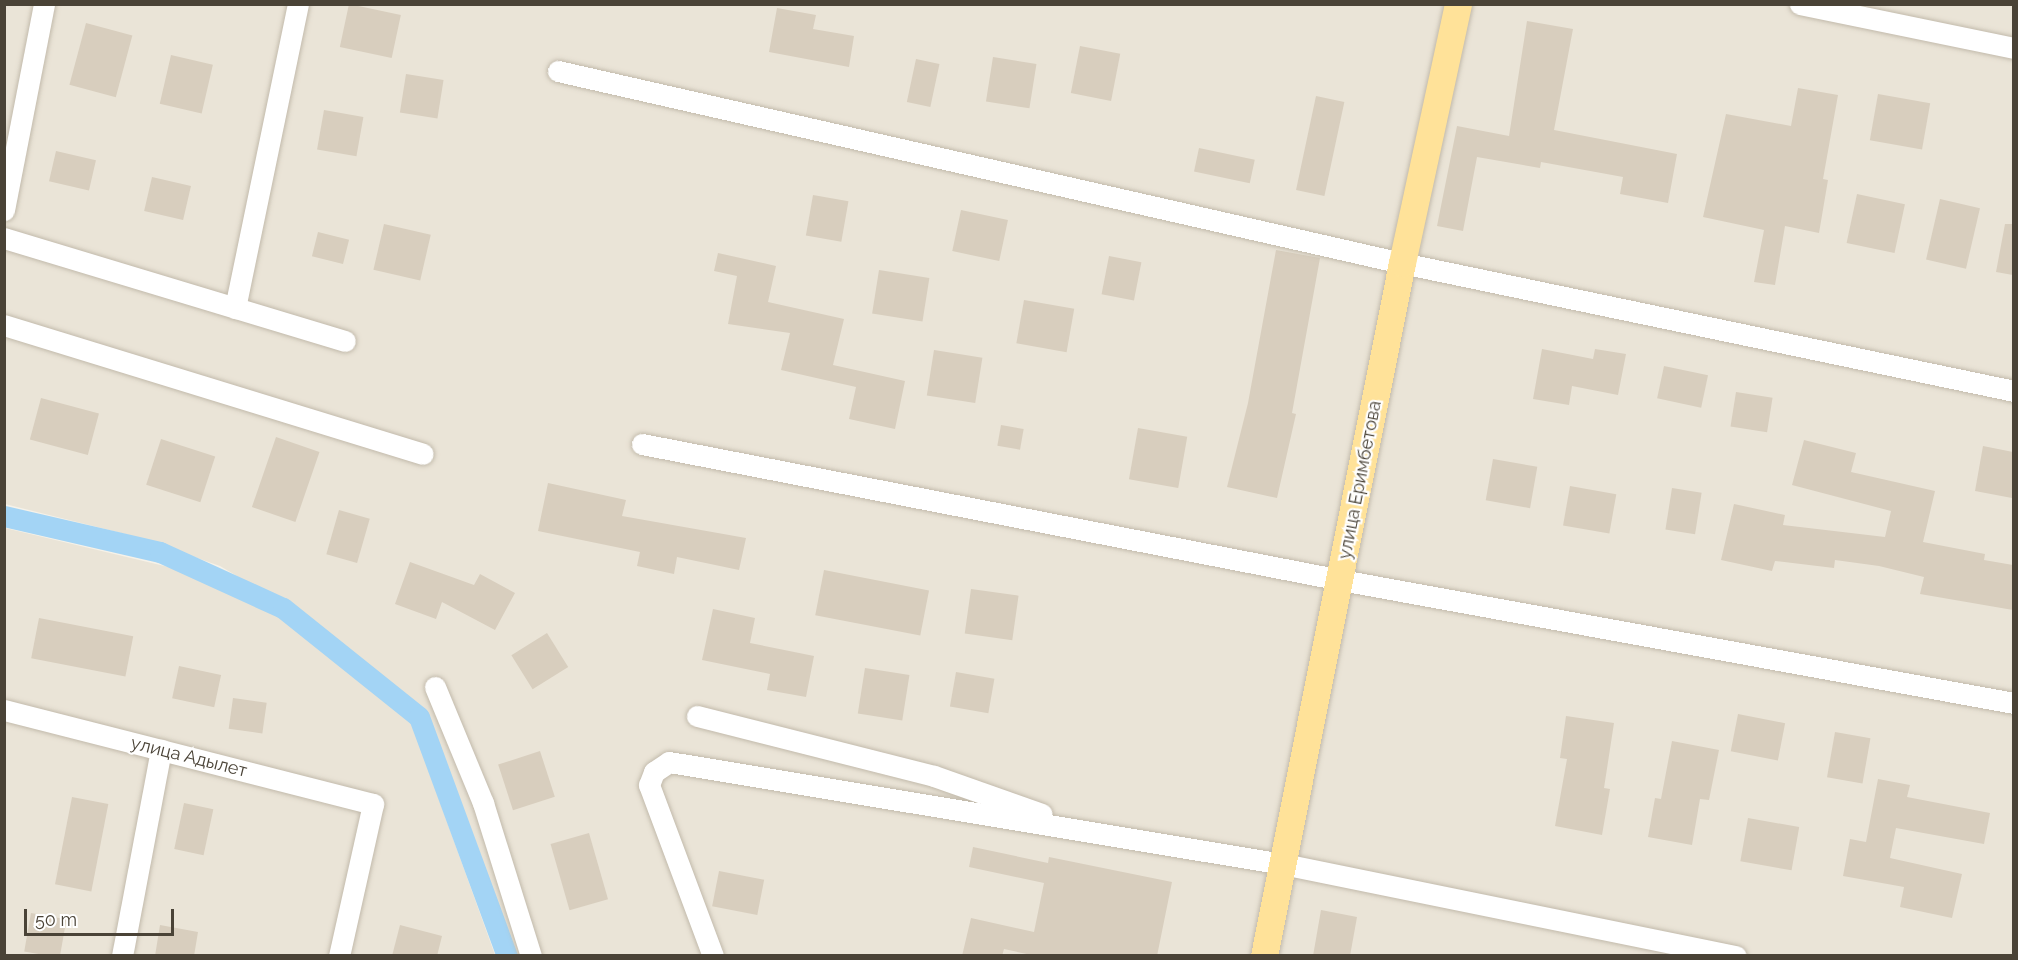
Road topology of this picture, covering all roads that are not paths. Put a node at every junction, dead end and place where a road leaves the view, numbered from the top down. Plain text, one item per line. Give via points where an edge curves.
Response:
1 (44, 4) edge
2 (298, 4) edge
3 (1458, 4) edge
4 (1800, 4) edge
5 (2013, 48) edge
6 (558, 71) dead end
7 (4, 210) edge
8 (4, 238) edge
9 (1402, 263) junction
10 (235, 308) junction
11 (4, 324) edge
12 (345, 341) dead end
13 (2013, 391) edge
14 (642, 444) dead end
15 (423, 454) dead end
16 (1341, 580) junction
17 (435, 687) dead end
18 (2013, 703) edge
19 (4, 710) edge
20 (697, 716) dead end
21 (161, 750) junction
22 (1100, 833) junction
23 (1283, 864) junction
24 (122, 956) edge
25 (339, 956) edge
26 (531, 956) edge
27 (713, 956) edge
28 (1264, 956) edge
29 (1736, 956) edge

1 - 7 street
2 - 10 street
3 - 9 main road, улица Еримбетова
4 - 5 street
6 - 9 street
8 - 10 street
9 - 13 street
9 - 16 main road, улица Еримбетова
10 - 12 street
11 - 15 street
14 - 16 street
16 - 18 street
16 - 23 main road, улица Еримбетова
17 - 26 street via 483,803
19 - 21 street, улица Адылет
20 - 22 street via 934,777
21 - 24 street
21 - 25 street, улица Адылет via 373,804
22 - 23 street
22 - 27 street via 669,762 654,772 650,784
23 - 28 main road, улица Еримбетова
23 - 29 street

